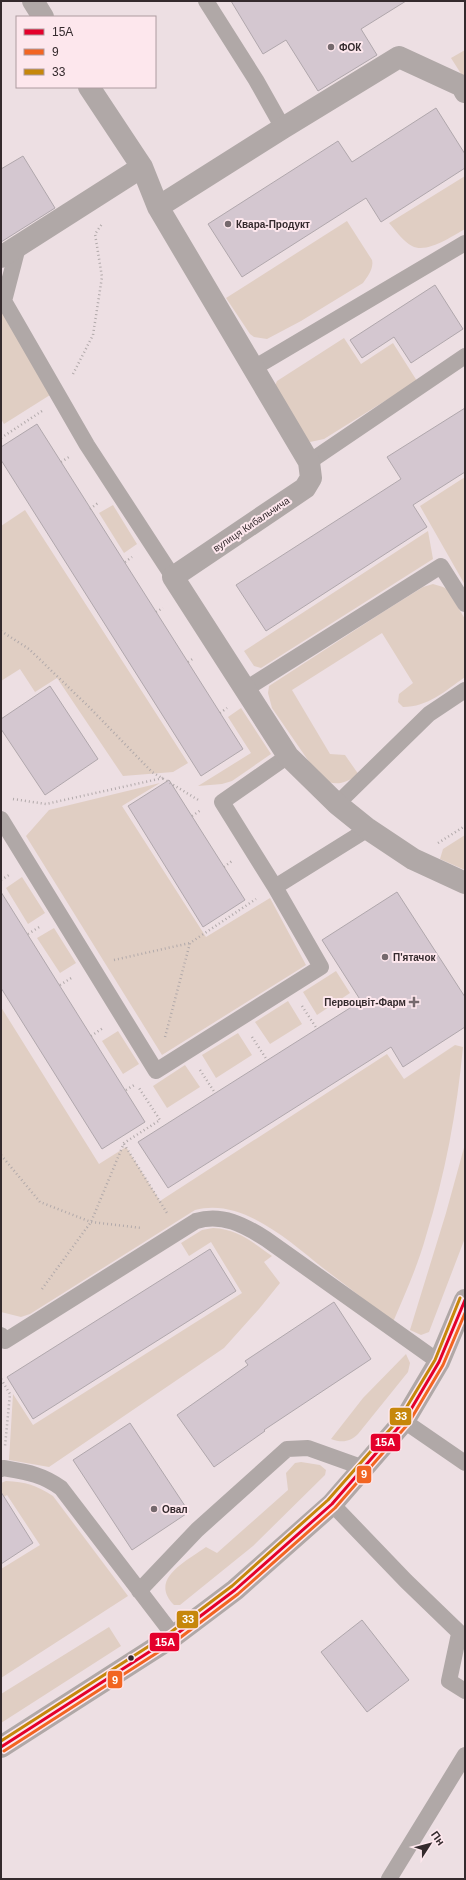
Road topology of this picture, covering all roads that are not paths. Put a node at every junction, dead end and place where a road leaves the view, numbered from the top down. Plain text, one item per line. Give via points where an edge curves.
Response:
1 (33, 1) edge
2 (206, 1) edge
3 (42, 16) edge
4 (90, 88) edge
5 (465, 92) edge
6 (283, 128) junction
7 (142, 167) junction
8 (158, 207) junction
9 (465, 243) edge
10 (9, 252) edge
11 (465, 356) edge
12 (252, 369) junction
13 (309, 462) junction
14 (172, 577) junction
15 (465, 604) edge
16 (244, 690) junction
17 (465, 690) edge
18 (288, 756) junction
19 (337, 804) junction
20 (1, 820) edge
21 (368, 829) junction
22 (465, 883) edge
23 (275, 887) junction
24 (465, 1300) edge
25 (1, 1336) edge
26 (439, 1362) junction
27 (404, 1421) junction
28 (465, 1463) edge
29 (2, 1468) edge
30 (364, 1468) junction
31 (332, 1504) junction
32 (139, 1591) junction
33 (174, 1636) junction
34 (462, 1636) edge
35 (465, 1692) edge
36 (1, 1747) edge
37 (465, 1755) edge
38 (389, 1879) edge

1 - 3 street
2 - 6 lane
4 - 7 street
5 - 6 street via 462,86 399,57
6 - 8 street
7 - 8 street
7 - 10 street
8 - 12 street
9 - 12 lane
10 - 14 lane via 4,301 87,445
11 - 13 lane
12 - 13 street
13 - 14 street, вулиця Кибальчича via 311,478 305,488
14 - 16 street
15 - 16 lane via 441,566
16 - 18 street
17 - 19 lane via 429,714
18 - 19 street
18 - 23 lane via 222,802
19 - 21 street
20 - 23 lane via 156,1071 322,967
21 - 22 street via 413,859
21 - 23 lane
24 - 26 street
25 - 26 lane via 5,1341 196,1221 207,1218 230,1220 266,1239
26 - 27 street
27 - 28 lane
27 - 30 street
29 - 32 lane via 48,1478 61,1488
30 - 31 street
30 - 32 lane via 308,1448 287,1449 197,1530
31 - 33 street via 235,1590
31 - 34 lane
32 - 33 lane
33 - 36 street
34 - 35 lane via 448,1681
37 - 38 lane

